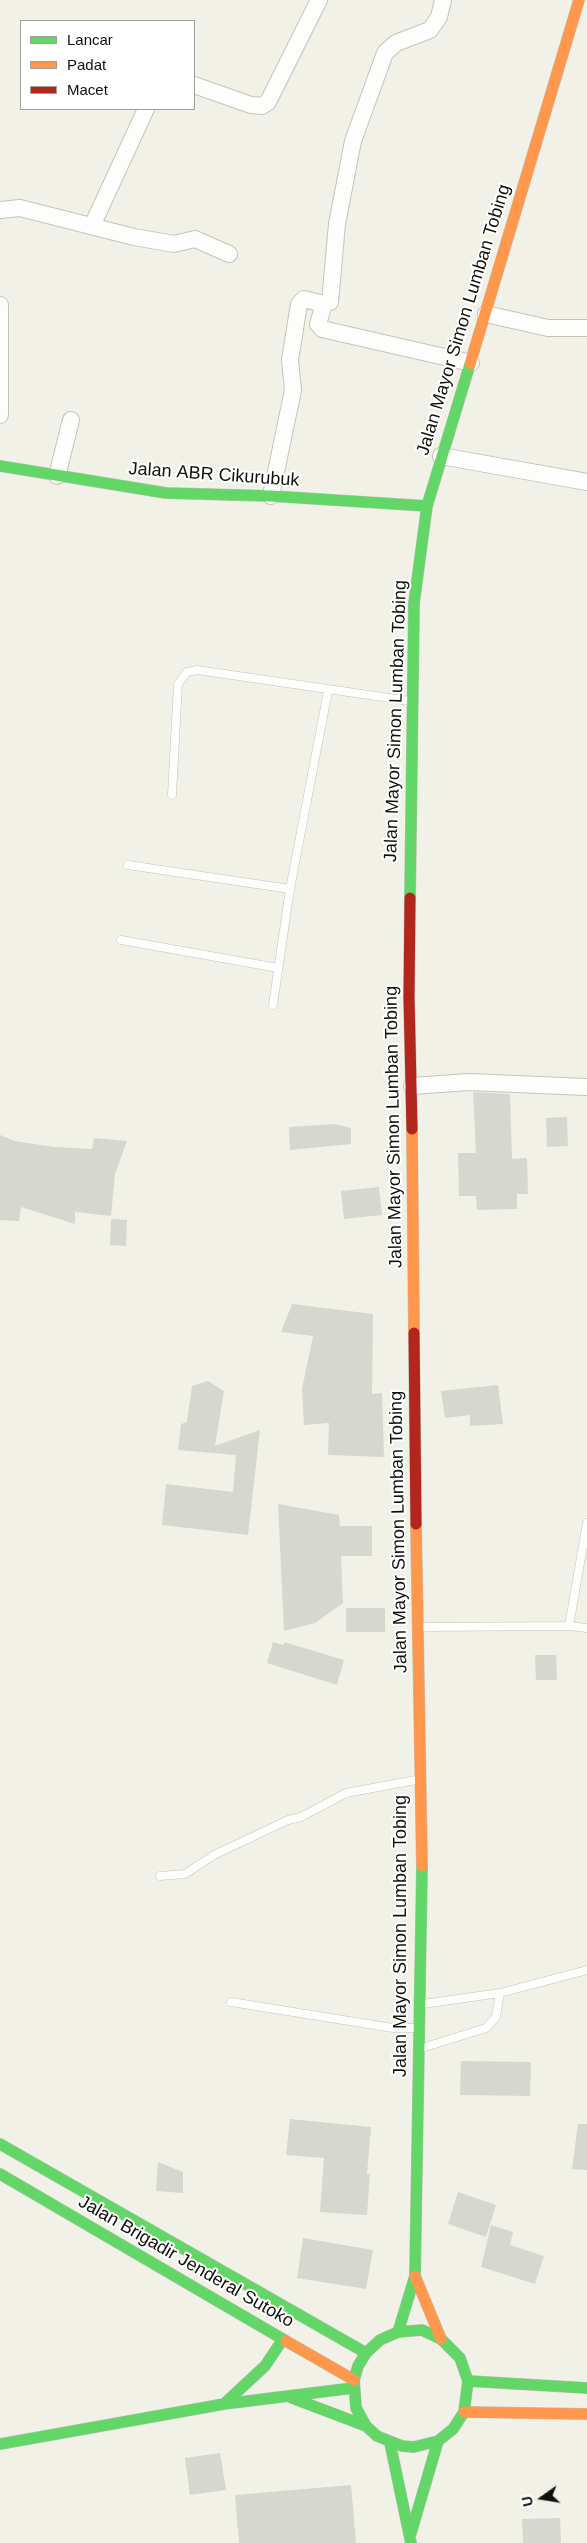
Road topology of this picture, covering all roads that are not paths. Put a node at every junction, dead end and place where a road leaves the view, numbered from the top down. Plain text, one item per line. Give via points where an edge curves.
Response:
1 (318, 0) edge
2 (443, 0) edge
3 (579, 0) edge
4 (195, 85) edge
5 (146, 110) edge
6 (0, 210) edge
7 (92, 226) junction
8 (228, 254) dead end
9 (324, 304) junction
10 (0, 305) edge
11 (486, 314) junction
12 (587, 328) edge
13 (471, 363) junction
14 (0, 416) edge
15 (71, 420) dead end
16 (441, 456) junction
17 (0, 466) edge
18 (57, 476) junction
19 (587, 482) edge
20 (271, 496) junction
21 (427, 506) junction
22 (328, 691) junction
23 (412, 701) junction
24 (172, 795) dead end
25 (128, 865) dead end
26 (290, 889) junction
27 (122, 940) dead end
28 (278, 968) junction
29 (273, 1004) dead end
30 (412, 1086) junction
31 (587, 1086) edge
32 (587, 1523) edge
33 (569, 1626) junction
34 (419, 1627) junction
35 (587, 1628) edge
36 (420, 1780) junction
37 (160, 1876) dead end
38 (587, 1970) edge
39 (500, 1994) junction
40 (231, 2002) dead end
41 (419, 2004) junction
42 (419, 2028) junction
43 (418, 2049) junction
44 (0, 2144) edge
45 (0, 2174) edge
46 (415, 2276) junction
47 (398, 2332) junction
48 (283, 2339) junction
49 (440, 2339) junction
50 (366, 2353) junction
51 (468, 2381) junction
52 (353, 2384) junction
53 (587, 2388) edge
54 (290, 2397) junction
55 (224, 2404) junction
56 (464, 2412) junction
57 (587, 2414) edge
58 (366, 2426) junction
59 (438, 2441) junction
60 (390, 2443) junction
61 (0, 2444) edge
62 (411, 2539) edge

1 - 4 street via 268,102 262,106 251,105
2 - 9 street via 439,17 430,30 396,42 385,53 353,141 337,224 330,302
3 - 11 main road, Jalan Mayor Simon Lumban Tobing
5 - 7 street
6 - 7 street via 20,208
7 - 8 street via 174,244 195,239
9 - 13 street via 318,324 322,329
9 - 20 street via 304,300 299,304 290,360 293,390
10 - 14 street
11 - 12 street via 548,328
11 - 13 main road, Jalan Mayor Simon Lumban Tobing
13 - 16 main road, Jalan Mayor Simon Lumban Tobing
15 - 18 street
16 - 19 street
16 - 21 main road, Jalan Mayor Simon Lumban Tobing
17 - 18 main road, Jalan ABR Cikurubuk
18 - 20 main road, Jalan ABR Cikurubuk via 166,493
20 - 21 main road, Jalan ABR Cikurubuk
21 - 23 main road, Jalan Mayor Simon Lumban Tobing via 414,603
22 - 23 lane
22 - 24 lane via 198,670 187,672 178,684
22 - 26 lane
23 - 30 main road, Jalan Mayor Simon Lumban Tobing via 409,977
25 - 26 lane
26 - 28 lane
27 - 28 lane
28 - 29 lane
30 - 31 street via 469,1082
30 - 34 main road, Jalan Mayor Simon Lumban Tobing
32 - 33 lane
33 - 34 lane
33 - 35 lane
34 - 36 main road, Jalan Mayor Simon Lumban Tobing
36 - 37 lane via 346,1794 214,1855 185,1874
36 - 41 main road, Jalan Mayor Simon Lumban Tobing
38 - 39 lane
39 - 41 lane
39 - 43 lane via 496,2016 486,2028
40 - 42 lane via 393,2028
41 - 42 main road, Jalan Mayor Simon Lumban Tobing
42 - 43 main road, Jalan Mayor Simon Lumban Tobing
43 - 46 main road, Jalan Mayor Simon Lumban Tobing
44 - 50 main road
45 - 48 main road, Jalan Brigadir Jenderal Sutoko
46 - 47 main road, Jalan Mayor Simon Lumban Tobing
46 - 49 main road, Jalan Mayor Simon Lumban Tobing
47 - 49 main road via 422,2330
47 - 50 main road via 380,2340
48 - 52 main road, Jalan Brigadir Jenderal Sutoko
48 - 55 main road via 265,2366
49 - 51 main road via 460,2358
50 - 52 main road
51 - 53 main road
51 - 56 main road
52 - 54 main road
52 - 58 main road via 356,2408
54 - 55 main road
54 - 58 main road
55 - 61 main road
56 - 57 main road
56 - 59 main road via 453,2429
58 - 60 main road
59 - 60 main road via 414,2447
59 - 62 main road
60 - 62 main road

